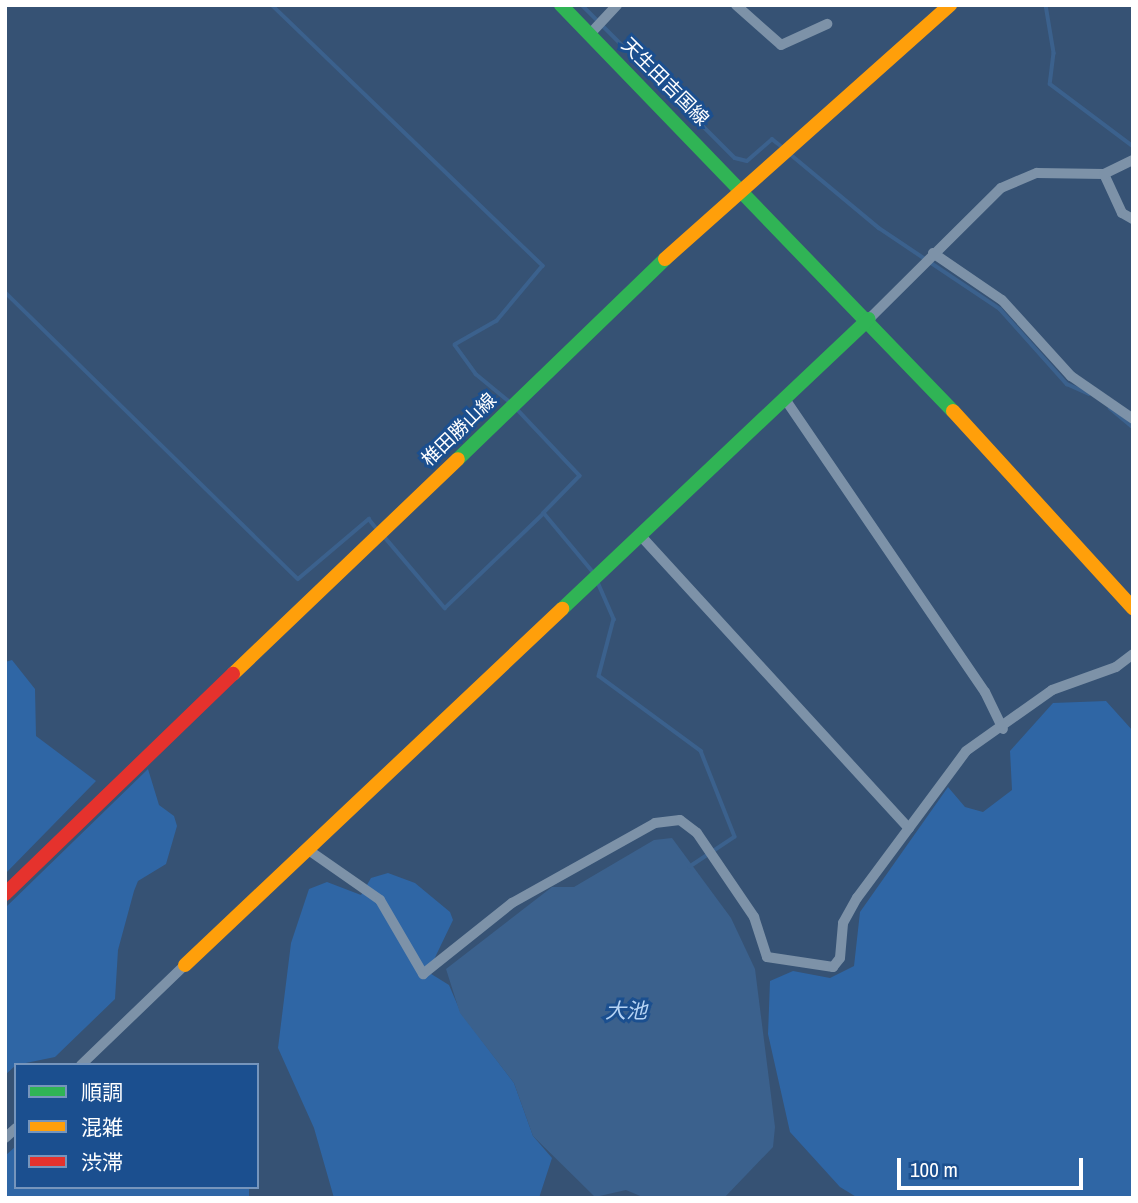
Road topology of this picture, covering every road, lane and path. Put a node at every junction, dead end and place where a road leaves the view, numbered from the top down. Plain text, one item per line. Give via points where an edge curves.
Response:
1 (561, 5) edge
2 (617, 5) edge
3 (736, 5) edge
4 (950, 5) edge
5 (827, 24) dead end
6 (590, 34) junction
7 (1133, 160) edge
8 (1104, 174) junction
9 (741, 186) junction
10 (1133, 219) edge
11 (933, 253) junction
12 (869, 319) junction
13 (785, 399) junction
14 (1133, 419) edge
15 (639, 535) junction
16 (1133, 608) edge
17 (1133, 654) edge
18 (1001, 726) junction
19 (909, 829) junction
20 (307, 849) junction
21 (5, 894) edge
22 (185, 965) joint
23 (83, 1063) edge

1 - 6 main road, 天生田吉国線
2 - 6 street
3 - 5 street via 781,45
4 - 9 main road, 椎田勝山線
6 - 9 main road, 天生田吉国線
7 - 8 street
8 - 10 street via 1122,213
8 - 11 street via 1057,171 1015,180 986,199
9 - 12 main road, 天生田吉国線
9 - 21 main road, 椎田勝山線
11 - 12 street
11 - 14 street via 1002,300 1070,376
12 - 13 main road
12 - 16 main road, 天生田吉国線
13 - 15 main road
13 - 18 street via 985,692
15 - 19 street
15 - 20 main road
17 - 18 street via 1116,667 1052,690
18 - 19 street via 965,751
19 - 20 street via 846,915 840,958 827,968 767,957 748,908 697,834 680,820 655,823 512,903 423,974 380,900
20 - 22 main road
22 - 23 street

